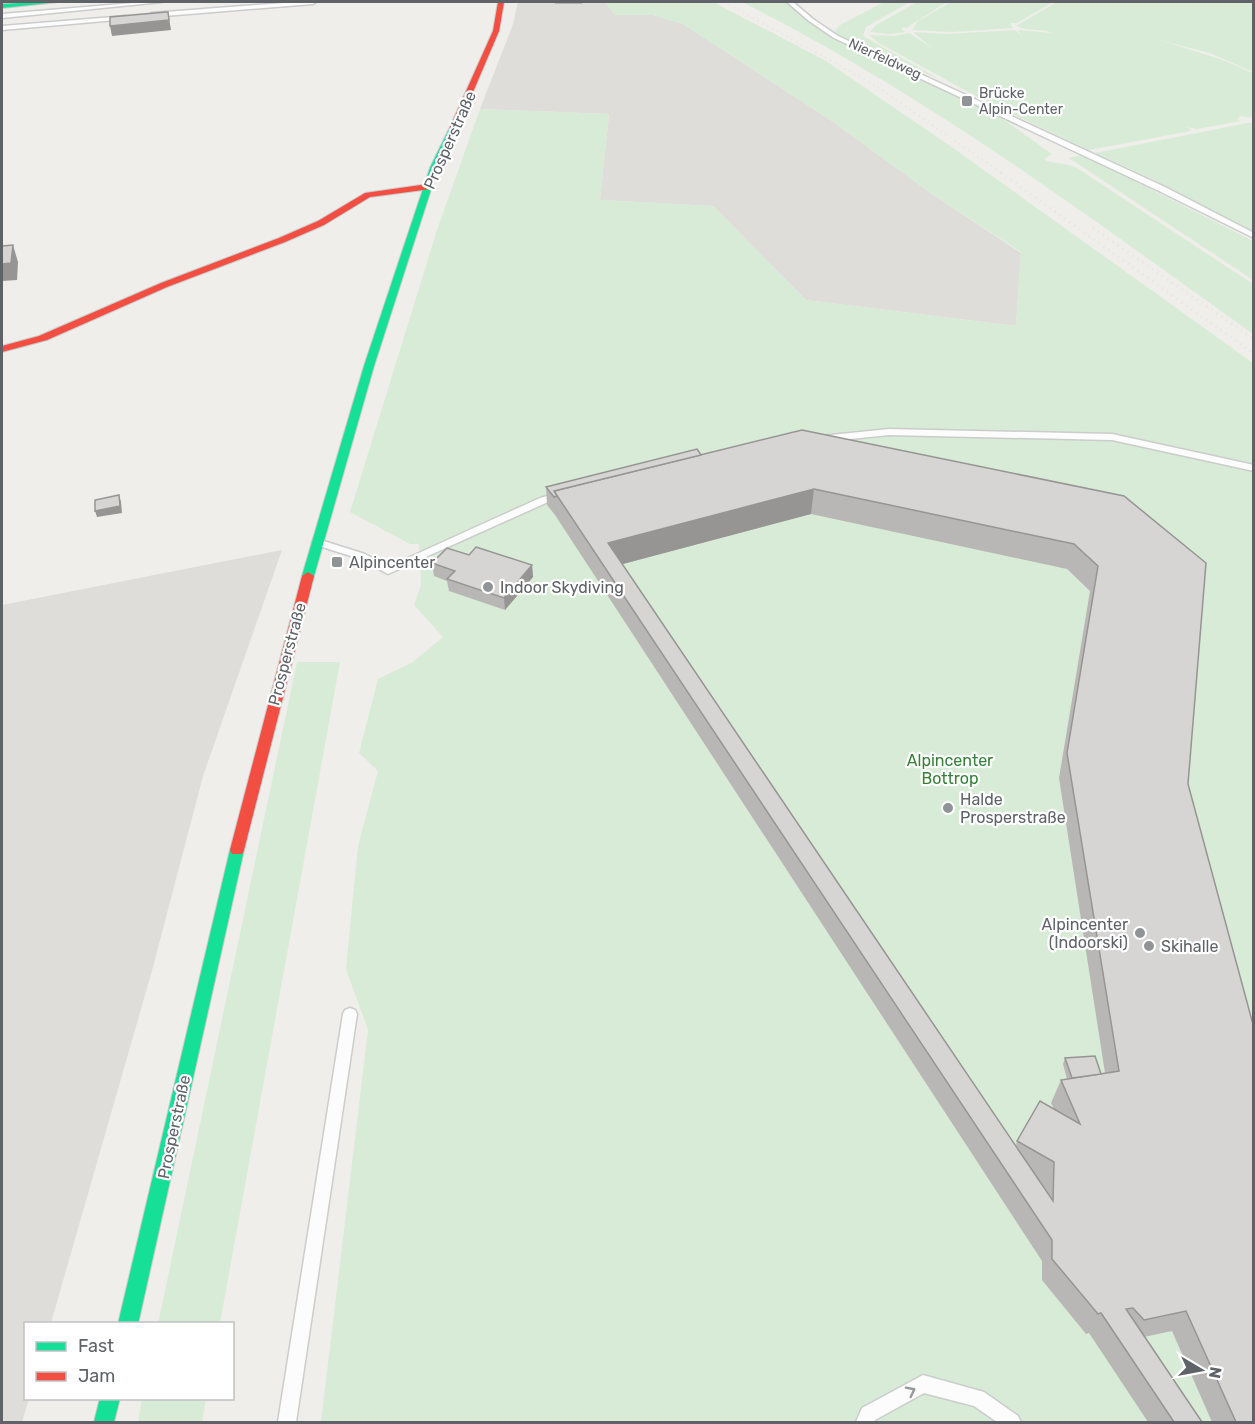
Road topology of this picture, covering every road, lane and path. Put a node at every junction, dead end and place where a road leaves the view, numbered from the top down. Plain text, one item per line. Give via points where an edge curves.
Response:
1 (56, 2) edge
2 (159, 2) edge
3 (313, 2) edge
4 (361, 2) edge
5 (370, 2) edge
6 (501, 2) edge
7 (790, 2) edge
8 (2, 6) edge
9 (2, 16) edge
10 (140, 16) edge
11 (128, 17) edge
12 (2, 28) edge
13 (428, 187) junction
14 (1254, 236) edge
15 (2, 349) edge
16 (808, 440) edge
17 (1254, 468) edge
18 (576, 491) edge
19 (317, 542) junction
20 (350, 1014) dead end
21 (128, 1322) edge
22 (110, 1400) edge
23 (104, 1422) edge
24 (287, 1422) edge
25 (865, 1422) edge
26 (1012, 1422) edge

1 - 8 main road
2 - 9 lane
3 - 10 lane
4 - 5 lane
6 - 13 main road, Prosperstraße via 496,31
7 - 14 lane, Nierfeldweg via 836,37 988,106
11 - 12 lane
13 - 15 main road via 368,195 321,224 164,285 43,338
13 - 19 main road, Prosperstraße via 372,356
16 - 17 lane via 889,432 1112,436
18 - 19 lane via 544,500 388,571 361,556
19 - 21 main road, Prosperstraße via 208,970
20 - 24 lane
22 - 23 main road
25 -> 26 lane via 868,1413 923,1384 978,1398

